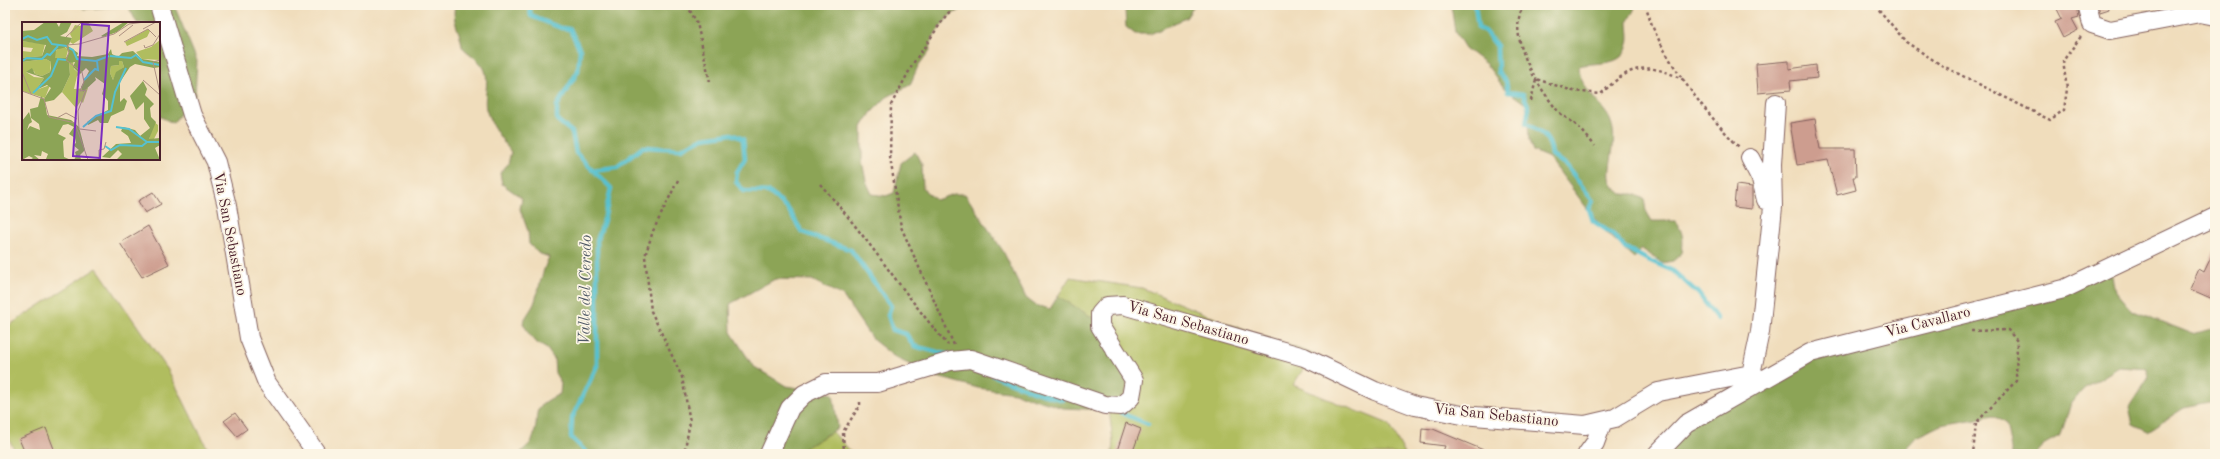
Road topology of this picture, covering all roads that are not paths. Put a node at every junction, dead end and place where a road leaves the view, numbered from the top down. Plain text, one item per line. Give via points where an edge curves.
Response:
1 (159, 5) edge
2 (2087, 5) edge
3 (2215, 16) edge
4 (1776, 103) dead end
5 (1750, 158) road end
6 (2215, 217) edge
7 (1771, 224) junction
8 (1757, 377) junction
9 (1603, 421) junction
10 (317, 454) edge
11 (768, 454) edge
12 (1587, 454) edge
13 (1656, 454) edge

1 - 10 street, Via San Sebastiano via 192,115 216,162 227,206 249,338 267,383
2 - 3 street via 2092,24 2110,30 2200,13
4 - 7 street
5 - 7 street via 1761,179
6 - 8 street, Via Cavallaro via 2064,289 1810,353
7 - 8 street
8 - 9 street, Via San Sebastiano via 1658,392 1615,418
8 - 13 street, Via Cavallaro via 1686,424
9 - 11 street, Via San Sebastiano via 1585,425 1512,420 1462,415 1415,406 1375,391 1304,357 1122,305 1107,306 1100,314 1100,326 1134,380 1131,398 1121,406 1105,404 971,359 951,361 878,383 826,383 804,394 790,408
9 - 12 street via 1595,443

